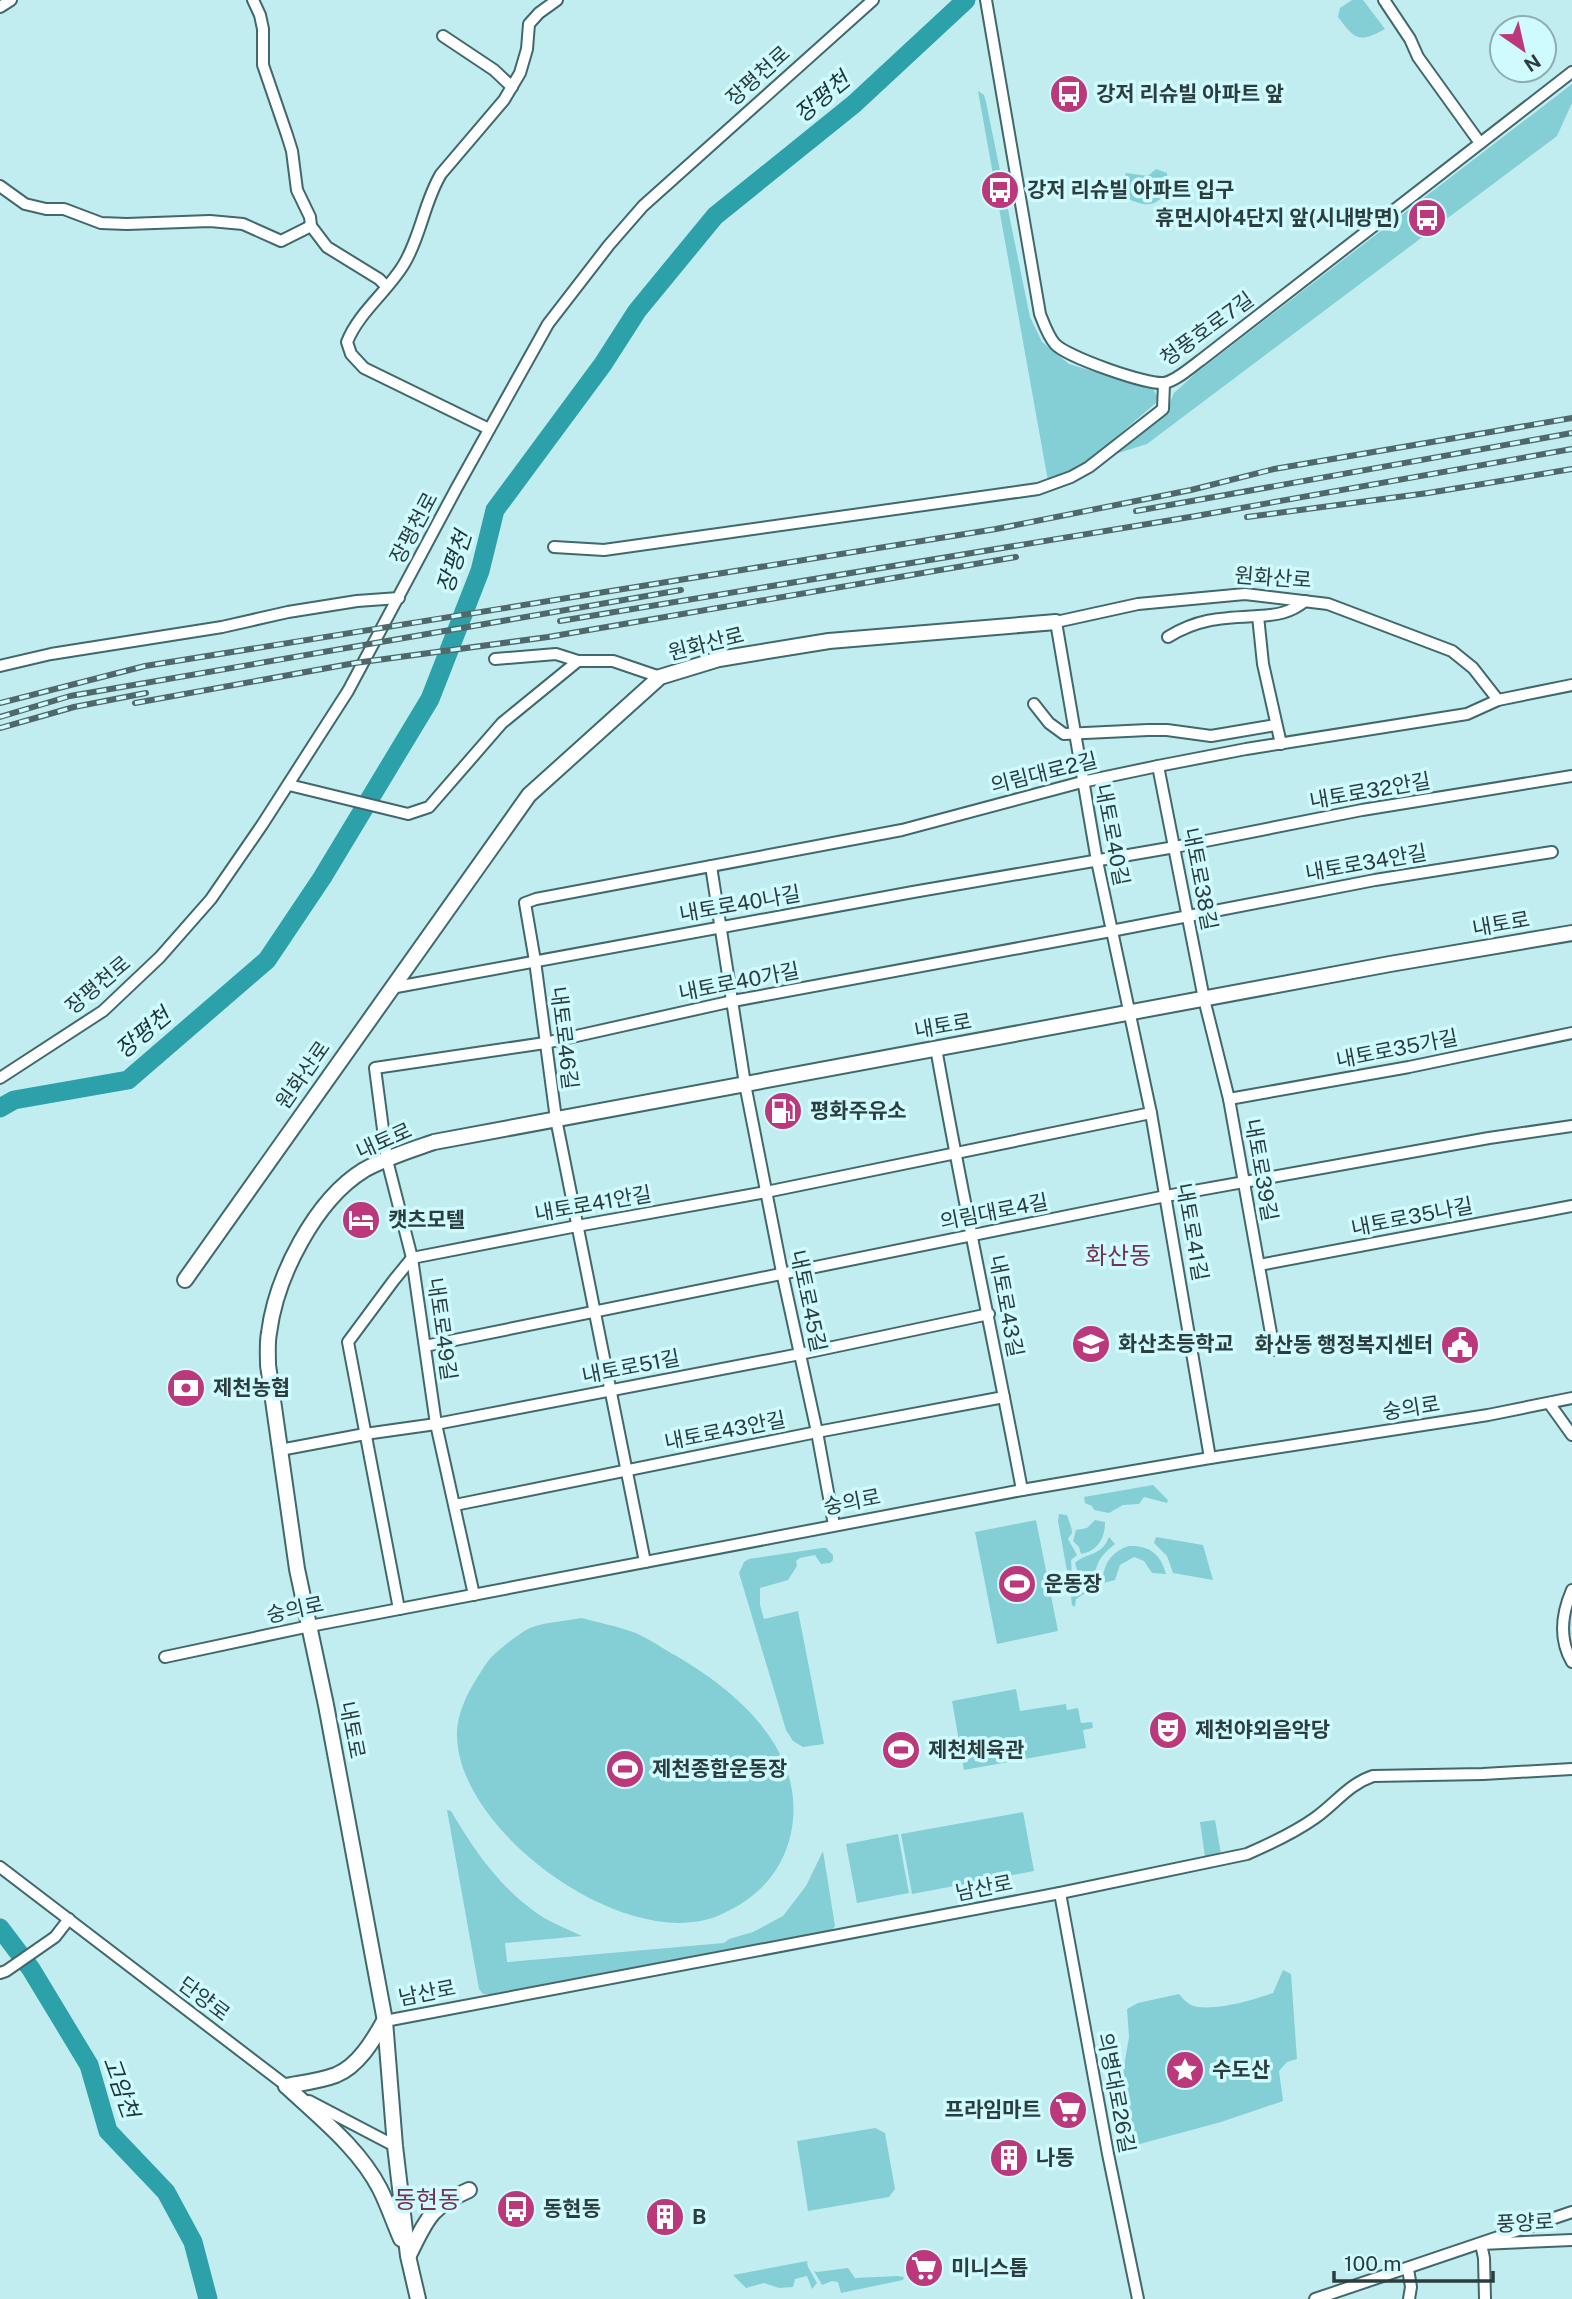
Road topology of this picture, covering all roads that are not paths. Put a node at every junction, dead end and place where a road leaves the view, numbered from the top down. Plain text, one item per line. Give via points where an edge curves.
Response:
1 (11, 0) edge
2 (253, 0) edge
3 (557, 0) edge
4 (873, 0) edge
5 (986, 0) edge
6 (1384, 0) edge
7 (0, 7) edge
8 (443, 36) dead end
9 (1572, 72) edge
10 (512, 87) junction
11 (1480, 143) junction
12 (0, 186) edge
13 (311, 226) junction
14 (386, 286) junction
15 (1164, 383) junction
16 (489, 429) junction
17 (554, 547) dead end
18 (399, 598) junction
19 (1305, 601) junction
20 (1258, 616) junction
21 (1056, 622) junction
22 (1168, 637) dead end
23 (495, 659) dead end
24 (578, 661) junction
25 (0, 666) edge
26 (660, 677) junction
27 (1572, 685) edge
28 (1498, 700) junction
29 (1034, 704) dead end
30 (1276, 725) junction
31 (1074, 735) junction
32 (1281, 744) junction
33 (1158, 766) junction
34 (1572, 776) edge
35 (1082, 782) junction
36 (289, 785) junction
37 (1175, 847) junction
38 (1552, 852) dead end
39 (1097, 861) junction
40 (711, 866) junction
41 (525, 903) joint
42 (1188, 916) junction
43 (721, 928) junction
44 (1111, 931) junction
45 (1572, 933) edge
46 (535, 961) junction
47 (391, 988) junction
48 (1204, 999) junction
49 (733, 1001) junction
50 (1129, 1014) junction
51 (1572, 1033) edge
52 (545, 1043) junction
53 (936, 1048) junction
54 (375, 1068) joint
55 (0, 1078) edge
56 (745, 1084) junction
57 (1229, 1099) junction
58 (1151, 1113) junction
59 (556, 1119) junction
60 (1572, 1125) edge
61 (955, 1154) junction
62 (387, 1160) junction
63 (1244, 1182) junction
64 (766, 1192) junction
65 (1166, 1196) junction
66 (1572, 1206) edge
67 (577, 1226) junction
68 (972, 1236) junction
69 (412, 1258) junction
70 (1259, 1265) junction
71 (782, 1272) junction
72 (185, 1280) dead end
73 (595, 1311) junction
74 (989, 1314) junction
75 (425, 1346) junction
76 (1274, 1350) dead end
77 (800, 1354) junction
78 (611, 1390) junction
79 (1004, 1398) junction
80 (1572, 1398) edge
81 (1549, 1403) junction
82 (436, 1424) junction
83 (817, 1432) junction
84 (365, 1434) junction
85 (1572, 1435) edge
86 (280, 1450) junction
87 (1210, 1458) junction
88 (627, 1470) junction
89 (1022, 1490) junction
90 (455, 1505) junction
91 (834, 1525) junction
92 (645, 1562) junction
93 (1572, 1590) edge
94 (474, 1595) junction
95 (399, 1609) junction
96 (310, 1626) junction
97 (165, 1657) dead end
98 (1572, 1661) edge
99 (1572, 1769) edge
100 (0, 1867) edge
101 (1060, 1893) junction
102 (69, 1919) junction
103 (3, 1972) edge
104 (385, 2021) junction
105 (286, 2086) junction
106 (395, 2146) junction
107 (468, 2190) dead end
108 (1572, 2213) edge
109 (1572, 2240) edge
110 (1481, 2244) junction
111 (408, 2256) junction
112 (1408, 2269) junction
113 (418, 2299) edge
114 (1138, 2299) edge
115 (1315, 2299) edge
116 (1409, 2299) edge
117 (1485, 2299) edge

1 - 7 street
2 - 13 street via 263,29 262,65 290,143 297,190
3 - 10 street via 529,24 527,49
4 - 16 street, 장평천로 via 643,206 548,324
5 - 15 street, 청풍호로7길 via 1040,314 1056,344 1069,354
6 - 11 street via 1418,57
8 - 10 street
9 - 11 street, 청풍호로7길
10 - 14 street via 441,174 405,263
11 - 15 street, 청풍호로7길 via 1202,360
12 - 13 street via 26,204 64,209 101,223 210,220 243,224 281,241
13 - 14 street via 327,247
14 - 16 street via 349,337 351,354 376,375
15 - 17 street via 1163,409 1088,467 1038,489 604,550
16 - 18 street, 장평천로
18 - 25 street via 288,612
18 - 36 street, 장평천로
19 - 20 street via 1287,612
19 - 21 street, 원화산로 via 1245,594 1138,604
19 - 28 street, 원화산로 via 1328,604 1452,651
20 - 22 street via 1187,625
20 - 30 street
21 - 26 main road, 원화산로 via 829,641 719,659
21 - 31 street, 내토로40길
23 - 24 street via 556,654
24 - 26 street via 613,661
24 - 36 street via 502,723 429,807 408,814
26 - 47 main road, 원화산로 via 529,794
27 - 28 street, 의림대로2길
28 - 32 street, 의림대로2길 via 1467,714
29 - 31 street via 1057,731
30 - 31 street via 1211,736 1167,730
30 - 32 street
31 - 35 street, 내토로40길
32 - 33 street, 의림대로2길
33 - 35 street, 의림대로2길
33 - 37 street, 내토로38길
34 - 37 street, 내토로32안길 via 1362,810
35 - 39 street, 내토로40길
35 - 40 street, 의림대로2길 via 902,830
36 - 55 street, 장평천로 via 211,899 160,957 103,1011
37 - 39 street, 내토로32안길
37 - 42 street, 내토로38길
38 - 42 street, 내토로34안길
39 - 43 street, 내토로40나길
39 - 44 street, 내토로40길
40 - 41 street, 의림대로2길
40 - 43 street, 내토로45길
41 - 46 street, 내토로46길
42 - 44 street, 내토로34안길
42 - 48 street, 내토로38길
43 - 46 street, 내토로40나길
43 - 49 street, 내토로45길
44 - 49 street, 내토로40가길
44 - 50 street, 내토로40길
45 - 48 main road, 내토로
46 - 47 street, 내토로40나길
46 - 52 street, 내토로46길
47 - 72 main road, 원화산로
48 - 50 main road, 내토로
48 - 57 street, 내토로39길
49 - 52 street, 내토로40가길
49 - 56 street, 내토로45길
50 - 53 main road, 내토로
50 - 58 street, 내토로41길
51 - 57 street, 내토로35가길
52 - 54 street, 내토로40가길
52 - 59 street, 내토로46길
53 - 56 main road, 내토로
53 - 61 street, 내토로43길
54 - 62 street, 내토로49길
56 - 59 main road, 내토로
56 - 64 street, 내토로45길
57 - 63 street, 내토로39길
58 - 61 street, 내토로41안길
58 - 65 street, 내토로41길
59 - 62 main road, 내토로 via 434,1142
59 - 67 street, 내토로46길
60 - 63 street, 의림대로4길
61 - 64 street, 내토로41안길
61 - 68 street, 내토로43길
62 - 69 street, 내토로49길
62 - 86 main road, 내토로 via 364,1170 317,1216 277,1296 268,1333 268,1365
63 - 65 street, 의림대로4길
63 - 70 street, 내토로39길
64 - 67 street, 내토로41안길
64 - 71 street, 내토로45길
65 - 68 street, 의림대로4길
65 - 87 street, 내토로41길
66 - 70 street, 내토로35나길
67 - 69 street, 내토로41안길
67 - 73 street, 내토로46길
68 - 71 street, 의림대로4길
68 - 74 street, 내토로43길
69 - 75 street, 내토로49길
69 - 84 street via 348,1342
70 - 76 street, 내토로39길
71 - 73 street, 의림대로4길
71 - 77 street, 내토로45길
73 - 75 street, 의림대로4길
73 - 78 street, 내토로46길
74 - 77 street, 내토로51길
74 - 79 street, 내토로43길
75 - 82 street, 내토로49길
77 - 78 street, 내토로51길
77 - 83 street, 내토로45길
78 - 82 street, 내토로51길
78 - 88 street, 내토로46길
79 - 83 street, 내토로43안길
79 - 89 street, 내토로43길
80 - 81 street, 숭의로
81 - 85 street
81 - 87 street, 숭의로
82 - 84 street, 내토로51길
82 - 90 street, 내토로49길
83 - 88 street, 내토로43안길
83 - 91 street, 내토로45길
84 - 86 street, 내토로51길
84 - 95 street
86 - 96 main road, 내토로
87 - 89 street, 숭의로
88 - 90 street, 내토로43안길
88 - 92 street, 내토로46길
89 - 91 street, 숭의로
90 - 94 street, 내토로49길
91 - 92 street, 숭의로
92 - 94 street, 숭의로
93 - 98 street via 1562,1636
94 - 95 street, 숭의로
95 - 96 street, 숭의로
96 - 97 street, 숭의로
96 - 104 main road, 내토로
99 - 101 street, 남산로 via 1373,1776 1349,1788 1316,1818 1247,1854
100 - 102 street, 단양로
101 - 104 street, 남산로
101 - 114 street, 의병대로26길
102 - 103 street via 49,1942
102 - 105 street, 단양로
104 - 105 main road via 372,2043 343,2071
104 - 106 main road, 내토로
105 - 106 street, 단양로
105 - 111 main road via 360,2160 380,2188
106 - 111 main road, 내토로
107 - 111 main road via 435,2209
108 - 110 street
109 - 110 street, 풍양로
110 - 112 street
110 - 117 street
111 - 113 main road, 내토로
112 - 115 street
112 - 116 street

